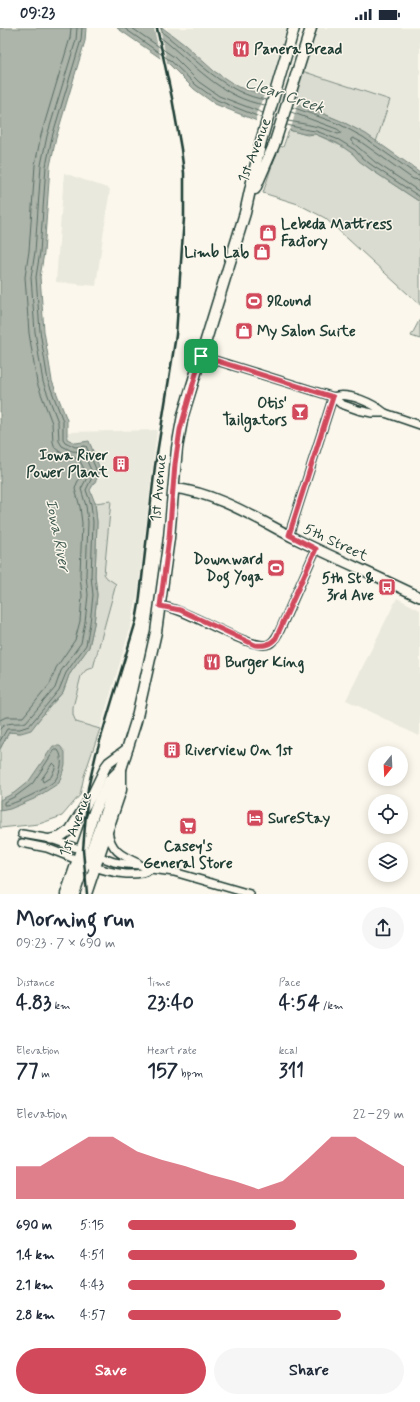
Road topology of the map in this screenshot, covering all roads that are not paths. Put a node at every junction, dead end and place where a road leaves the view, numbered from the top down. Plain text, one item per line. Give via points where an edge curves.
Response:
1 (294, 28) edge
2 (311, 28) edge
3 (245, 213) junction
4 (201, 356) junction
5 (333, 397) junction
6 (385, 413) junction
7 (420, 425) edge
8 (173, 488) junction
9 (289, 535) junction
10 (316, 549) junction
11 (420, 597) edge
12 (160, 606) junction
13 (128, 748) junction
14 (117, 773) junction
15 (108, 829) junction
16 (22, 834) dead end
17 (51, 839) junction
18 (22, 843) dead end
19 (90, 853) junction
20 (86, 863) junction
21 (140, 864) junction
22 (151, 869) junction
23 (66, 894) edge
24 (74, 894) edge
25 (86, 894) edge
26 (250, 894) edge

1 - 3 main road, 1st Avenue via 261,140
2 - 3 main road, 1st Avenue via 274,145
3 - 4 main road, 1st Avenue
4 - 5 street
4 - 8 main road, 1st Avenue via 180,430
5 - 6 street via 341,404 358,410
5 - 6 street via 338,395 361,399
5 - 9 street
6 - 7 street
8 - 9 street, 5th Street via 208,496
8 - 12 main road, 1st Avenue
9 - 10 street, 5th Street
10 - 11 street, 5th Street
10 - 12 street via 276,638 269,644 255,645 180,610
12 - 13 main road, 1st Avenue
13 - 14 main road, 1st Avenue
13 - 17 street via 106,766 70,830 60,837
14 - 15 main road, 1st Avenue via 121,790
14 - 19 main road, 1st Avenue via 109,781 95,809
15 - 19 main road, 1st Avenue
15 - 21 street via 109,840 114,848
16 - 17 street
17 - 19 street
18 - 20 street via 47,848
19 - 20 main road, 1st Avenue
19 - 20 main road via 85,856
19 - 21 street via 114,862
20 - 22 street via 114,873 138,874
20 - 23 main road, 1st Avenue
20 - 24 main road
20 - 25 main road, 1st Avenue
21 - 22 street
22 - 26 street via 174,872

